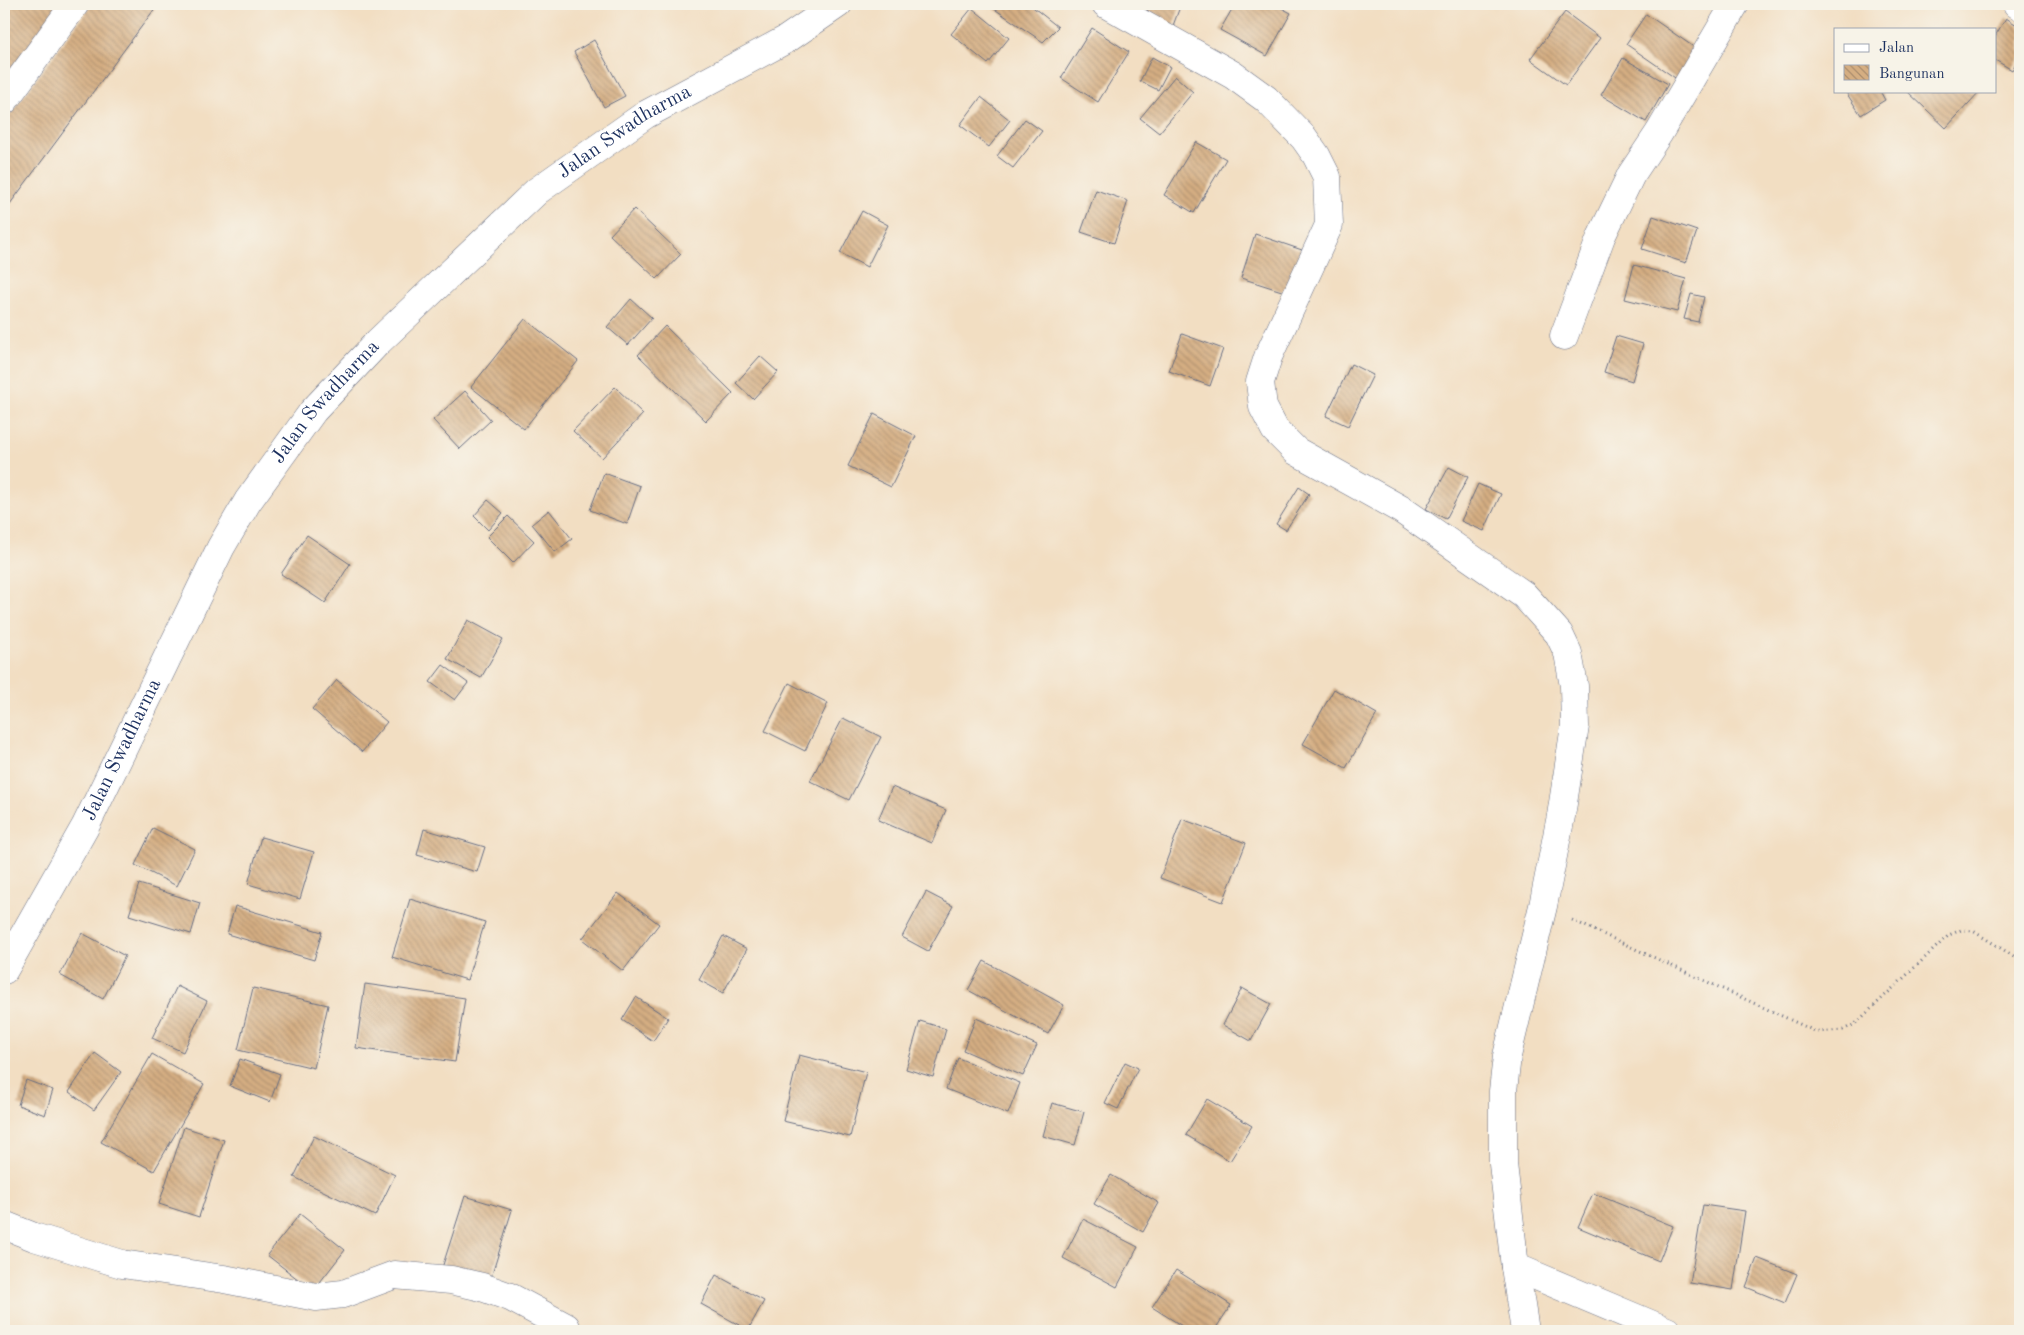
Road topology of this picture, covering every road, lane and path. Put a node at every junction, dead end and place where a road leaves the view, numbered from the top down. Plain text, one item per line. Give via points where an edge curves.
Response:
1 (75, 4) edge
2 (838, 4) edge
3 (1106, 4) edge
4 (1735, 4) edge
5 (4, 101) edge
6 (1564, 336) dead end
7 (1543, 906) junction
8 (2020, 960) edge
9 (4, 970) edge
10 (4, 1224) edge
11 (1515, 1267) junction
12 (566, 1327) dead end
13 (1525, 1331) edge
14 (1667, 1331) edge

1 - 5 street
2 - 9 street, Jalan Swadharma via 787,39 645,115 537,191 378,342 313,411 248,501 222,547 85,827
3 - 7 street via 1232,75 1266,99 1304,138 1327,177 1330,225 1268,356 1260,382 1263,407 1275,430 1296,451 1402,510 1524,595 1559,634 1568,653 1574,686 1575,726
4 - 6 street via 1631,175 1601,237
7 - 8 path via 1817,1032 1843,1030 1855,1024 1955,932 1974,931
7 - 11 street via 1507,1056 1503,1091 1503,1164
10 - 12 street via 34,1237 122,1264 316,1297 343,1294 394,1275 451,1280 510,1297
11 - 13 street
11 - 14 street

